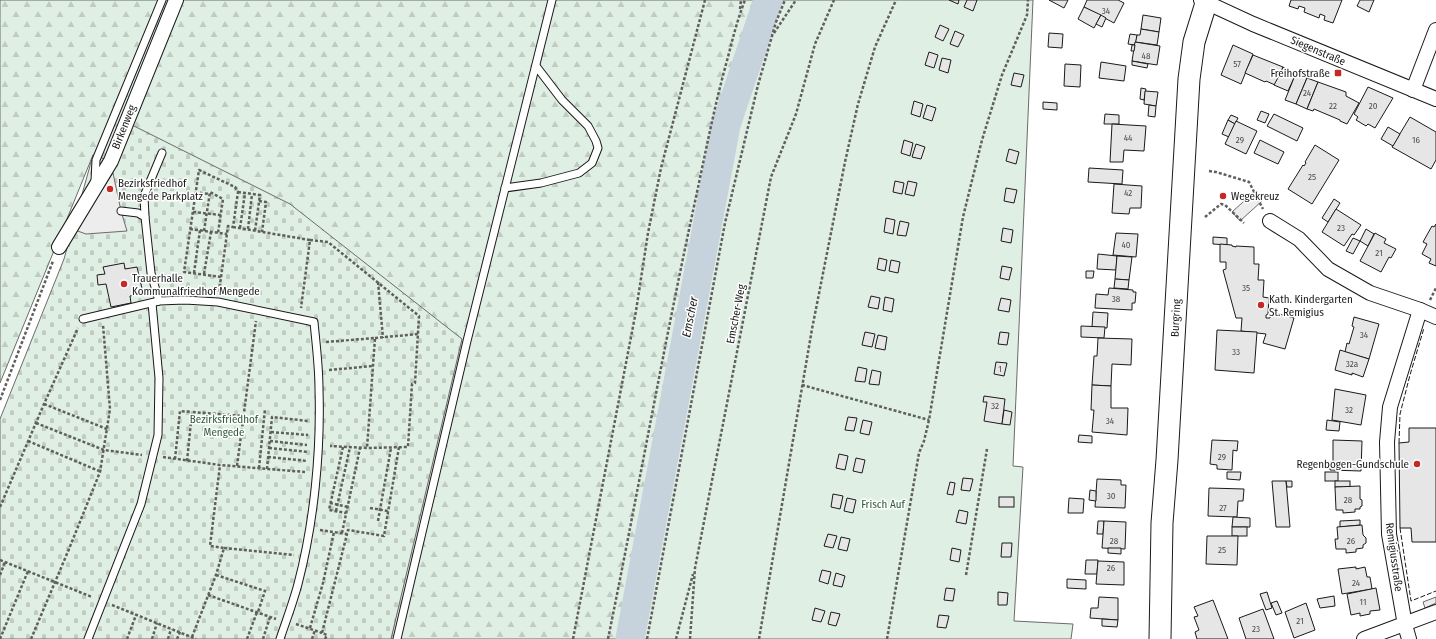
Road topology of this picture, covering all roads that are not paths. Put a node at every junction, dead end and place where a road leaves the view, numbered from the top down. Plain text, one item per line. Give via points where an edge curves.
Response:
1 (162, 0) edge
2 (176, 0) edge
3 (552, 0) edge
4 (1204, 1) edge
5 (1436, 30) edge
6 (536, 66) junction
7 (1413, 90) junction
8 (1436, 99) edge
9 (162, 153) dead end
10 (95, 188) junction
11 (505, 188) junction
12 (121, 211) dead end
13 (145, 217) junction
14 (1270, 222) road end
15 (59, 247) road end
16 (156, 302) junction
17 (1420, 310) junction
18 (1436, 318) edge
19 (83, 319) road end
20 (1436, 612) edge
21 (1405, 625) junction
22 (88, 639) edge
23 (280, 639) edge
24 (396, 639) edge
25 (1160, 639) edge
26 (1364, 639) edge
27 (1409, 639) edge

1 - 10 lane via 96,160
2 - 10 street, Birkenweg via 111,161
3 - 6 lane
4 - 7 street, Siegenstraße via 1245,21
4 - 25 main road, Burgring via 1194,42 1189,79 1168,460 1162,524
5 - 7 street
6 - 11 lane
6 - 11 lane via 562,100 588,126 598,148 592,163 580,173 541,183
7 - 8 street, Siegenstraße
9 - 13 lane via 144,196
10 - 15 street, Birkenweg
11 - 24 lane
12 - 13 lane via 138,213
13 - 16 lane
14 - 17 street via 1299,240 1328,269 1370,293
16 - 19 lane
16 - 22 lane via 158,435 141,504
16 - 23 lane via 218,302 314,322 319,436 313,504 298,586
17 - 18 street
17 - 21 street, Remigiusstraße via 1390,407 1387,442 1389,534
20 - 21 street
21 - 26 street
21 - 27 street, Remigiusstraße

